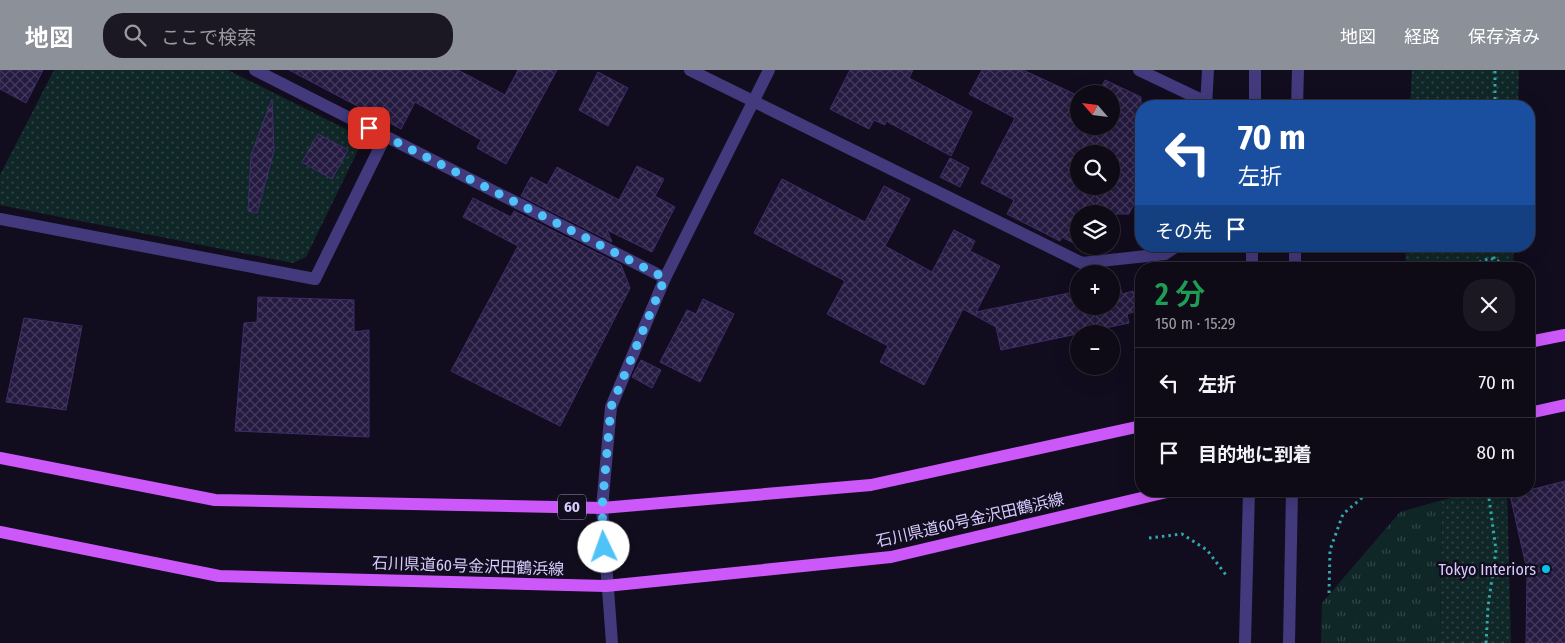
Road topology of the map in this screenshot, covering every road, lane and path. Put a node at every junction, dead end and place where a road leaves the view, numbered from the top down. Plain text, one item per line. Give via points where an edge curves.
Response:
1 (255, 70) edge
2 (690, 70) edge
3 (769, 70) edge
4 (1139, 70) edge
5 (1208, 70) edge
6 (1255, 70) edge
7 (1298, 70) edge
8 (1495, 70) edge
9 (754, 100) junction
10 (1198, 100) edge
11 (1206, 100) edge
12 (1255, 100) edge
13 (1297, 100) edge
14 (1495, 100) edge
15 (385, 137) junction
16 (0, 219) edge
17 (1168, 252) edge
18 (1494, 252) edge
19 (1494, 259) junction
20 (1482, 262) edge
21 (1496, 262) edge
22 (665, 278) junction
23 (1565, 335) edge
24 (1535, 341) edge
25 (1565, 405) edge
26 (1535, 412) edge
27 (1135, 427) edge
28 (0, 458) edge
29 (1146, 497) edge
30 (1249, 497) edge
31 (1292, 497) edge
32 (1363, 497) edge
33 (1489, 497) edge
34 (602, 508) junction
35 (0, 532) edge
36 (1149, 538) dead end
37 (1229, 579) dead end
38 (606, 586) junction
39 (1329, 593) dead end
40 (612, 643) edge
41 (1246, 643) edge
42 (1289, 643) edge
43 (1486, 643) edge

1 - 15 street
2 - 9 street
3 - 9 street
4 - 10 street
5 - 11 street
6 - 12 street
7 - 13 street
8 - 14 path
9 - 17 street via 1082,263
9 - 22 street
15 - 16 street via 315,279
15 - 22 street
18 - 19 path
19 - 20 path
19 - 21 path
22 - 34 street via 611,407
23 - 24 main road
25 - 26 main road
27 - 34 main road, 60 via 871,485
28 - 34 main road, 60 via 215,500
29 - 38 main road, 石川県道60号金沢田鶴浜線 via 892,557
30 - 41 street
31 - 42 street
32 - 39 path via 1343,514 1330,550
33 - 43 path via 1496,550
34 - 38 street
35 - 38 main road, 石川県道60号金沢田鶴浜線 via 220,576
36 - 37 path via 1182,534 1207,550
38 - 40 street

